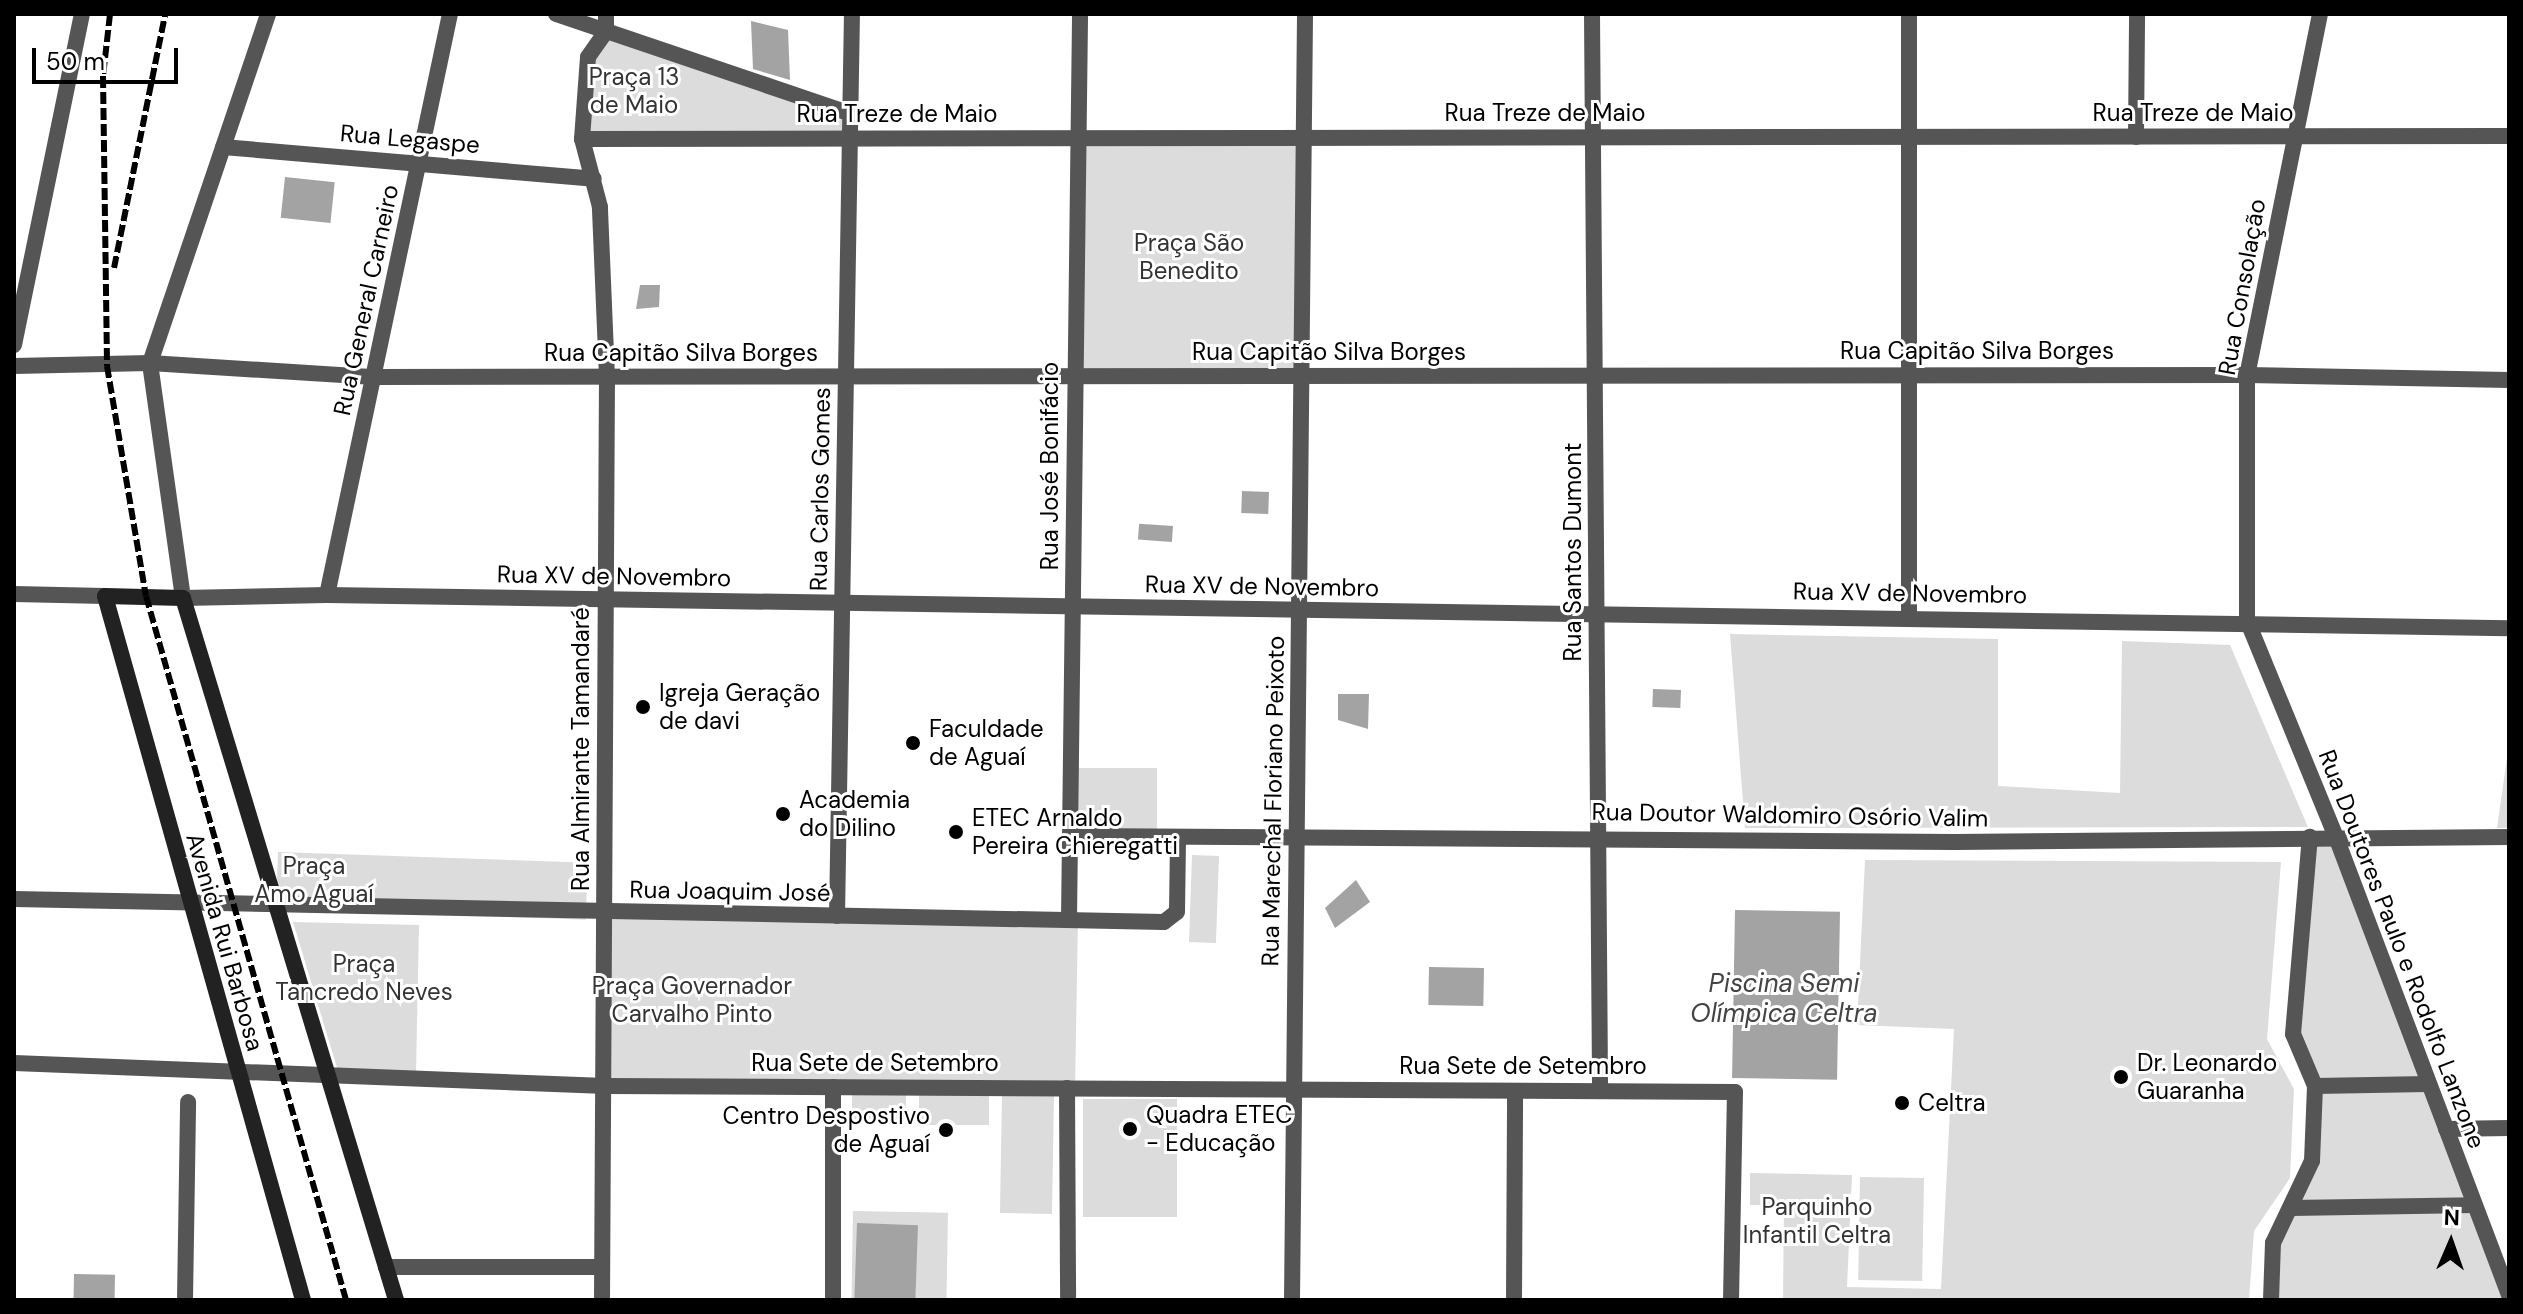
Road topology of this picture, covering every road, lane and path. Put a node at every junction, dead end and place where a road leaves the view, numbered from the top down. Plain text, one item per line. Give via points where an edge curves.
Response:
1 (82, 14) edge
2 (268, 14) edge
3 (450, 14) edge
4 (556, 14) edge
5 (852, 14) edge
6 (1080, 14) edge
7 (1305, 14) edge
8 (1592, 14) edge
9 (1909, 14) edge
10 (2137, 14) edge
11 (2320, 14) edge
12 (606, 22) edge
13 (851, 114) junction
14 (2295, 136) junction
15 (2509, 136) edge
16 (1593, 137) junction
17 (1909, 137) junction
18 (2136, 137) junction
19 (850, 138) junction
20 (1077, 138) junction
21 (1304, 138) junction
22 (582, 139) junction
23 (223, 147) junction
24 (419, 165) junction
25 (594, 179) junction
26 (14, 345) edge
27 (150, 363) junction
28 (14, 366) edge
29 (1596, 375) junction
30 (1908, 375) junction
31 (2247, 375) junction
32 (1075, 376) junction
33 (1302, 376) junction
34 (375, 377) junction
35 (607, 377) junction
36 (846, 377) junction
37 (2509, 380) edge
38 (14, 594) edge
39 (327, 595) junction
40 (105, 596) junction
41 (183, 598) junction
42 (606, 599) junction
43 (842, 604) junction
44 (1073, 608) junction
45 (1299, 610) junction
46 (1598, 613) junction
47 (1909, 617) junction
48 (2247, 620) junction
49 (2509, 628) edge
50 (1071, 836) junction
51 (1600, 837) junction
52 (2310, 837) junction
53 (2336, 837) junction
54 (2509, 837) edge
55 (1178, 839) junction
56 (1297, 841) junction
57 (14, 899) edge
58 (604, 913) junction
59 (837, 916) junction
60 (1069, 919) junction
61 (14, 1063) edge
62 (2428, 1084) junction
63 (606, 1086) junction
64 (2315, 1086) junction
65 (833, 1087) junction
66 (1294, 1087) junction
67 (1067, 1088) junction
68 (1600, 1090) junction
69 (1515, 1092) junction
70 (188, 1102) dead end
71 (2509, 1128) edge
72 (2446, 1129) junction
73 (2474, 1205) junction
74 (2291, 1208) junction
75 (386, 1267) junction
76 (602, 1267) junction
77 (2509, 1296) edge
78 (185, 1300) edge
79 (303, 1300) edge
80 (396, 1300) edge
81 (602, 1300) edge
82 (833, 1300) edge
83 (1068, 1300) edge
84 (1292, 1300) edge
85 (1514, 1300) edge
86 (1731, 1300) edge
87 (2271, 1300) edge

1 - 26 street
2 - 23 street
3 - 24 street, Rua General Carneiro
4 - 12 street, Rua Treze de Maio
5 - 13 street, Rua Carlos Gomes
6 - 20 street, Rua José Bonifácio
7 - 21 street, Rua Marechal Floriano Peixoto
8 - 16 street, Rua Santos Dumont
9 - 17 street
10 - 18 street
11 - 14 street, Rua Consolação
12 - 13 street, Rua Treze de Maio
12 - 22 street, Rua Almirante Tamandaré via 588,57
13 - 19 street, Rua Carlos Gomes
14 - 15 street, Rua Treze de Maio
14 - 18 street, Rua Treze de Maio
14 - 31 street, Rua Consolação
16 - 17 street, Rua Treze de Maio
16 - 21 street, Rua Treze de Maio
16 - 29 street, Rua Santos Dumont
17 - 18 street, Rua Treze de Maio
17 - 30 street
19 - 20 street, Rua Treze de Maio
19 - 22 street, Rua Treze de Maio
19 - 36 street, Rua Carlos Gomes
20 - 21 street, Rua Treze de Maio
20 - 32 street, Rua José Bonifácio
21 - 33 street, Rua Marechal Floriano Peixoto
22 - 25 street, Rua Almirante Tamandaré
23 - 24 street, Rua Legaspe
23 - 27 street
24 - 25 street, Rua Legaspe
24 - 34 street, Rua General Carneiro
25 - 35 street, Rua Almirante Tamandaré via 600,207
27 - 28 street, Rua Capitão Silva Borges
27 - 34 street, Rua Capitão Silva Borges
27 - 41 street
29 - 30 street, Rua Capitão Silva Borges
29 - 33 street, Rua Capitão Silva Borges
29 - 46 street, Rua Santos Dumont
30 - 31 street, Rua Capitão Silva Borges
30 - 47 street
31 - 37 street, Rua Capitão Silva Borges
31 - 48 street, Rua Consolação
32 - 33 street, Rua Capitão Silva Borges
32 - 36 street, Rua Capitão Silva Borges
32 - 44 street, Rua José Bonifácio
33 - 45 street, Rua Marechal Floriano Peixoto
34 - 35 street, Rua Capitão Silva Borges
34 - 39 street, Rua General Carneiro
35 - 36 street, Rua Capitão Silva Borges
35 - 42 street, Rua Almirante Tamandaré
36 - 43 street, Rua Carlos Gomes
38 - 40 street, Rua XV de Novembro
39 - 41 street, Rua XV de Novembro
39 - 42 street, Rua XV de Novembro
40 - 41 main road, Rua XV de Novembro
40 - 79 main road, Avenida Rui Barbosa
41 - 75 main road
42 - 43 street, Rua XV de Novembro
42 - 58 street, Rua Almirante Tamandaré
43 - 44 street, Rua XV de Novembro
43 - 59 street, Rua Carlos Gomes
44 - 45 street, Rua XV de Novembro
44 - 50 street, Rua José Bonifácio
45 - 46 street, Rua XV de Novembro
45 - 56 street, Rua Marechal Floriano Peixoto
46 - 47 street, Rua XV de Novembro
46 - 51 street, Rua Santos Dumont
47 - 48 street, Rua XV de Novembro
48 - 49 street, Rua XV de Novembro
48 - 53 street, Rua Doutores Paulo e Rodolfo Lanzone
50 - 55 street, Rua Doutor Waldomiro Osório Valim
50 - 60 street, Rua José Bonifácio
51 - 52 street, Rua Doutor Waldomiro Osório Valim via 1955,842
51 - 56 street, Rua Doutor Waldomiro Osório Valim
51 - 68 street, Rua Santos Dumont
52 - 53 street, Rua Doutor Waldomiro Osório Valim
52 - 64 street via 2293,1034
53 - 54 street, Rua Doutor Waldomiro Osório Valim
53 - 62 street, Rua Doutores Paulo e Rodolfo Lanzone
55 - 56 street, Rua Doutor Waldomiro Osório Valim
55 - 60 street, Rua Joaquim José via 1177,912 1164,922
56 - 66 street, Rua Marechal Floriano Peixoto
57 - 58 street, Rua Joaquim José
58 - 59 street, Rua Joaquim José
58 - 63 street, Rua Almirante Tamandaré
59 - 60 street, Rua Joaquim José
61 - 63 street, Rua Sete de Setembro
62 - 64 street
62 - 72 street, Rua Doutores Paulo e Rodolfo Lanzone
63 - 65 street, Rua Sete de Setembro
63 - 76 street, Rua Almirante Tamandaré
64 - 74 street via 2312,1161
65 - 67 street, Rua Sete de Setembro
65 - 82 street
66 - 67 street, Rua Sete de Setembro
66 - 69 street, Rua Sete de Setembro
66 - 84 street, Rua Marechal Floriano Peixoto
67 - 83 street
68 - 69 street, Rua Sete de Setembro
68 - 86 street, Rua Sete de Setembro via 1735,1092
69 - 85 street
70 - 78 street
71 - 72 street
72 - 73 street, Rua Doutores Paulo e Rodolfo Lanzone
73 - 74 street
73 - 77 street, Rua Doutores Paulo e Rodolfo Lanzone
74 - 87 street via 2273,1243
75 - 76 street
75 - 80 main road
76 - 81 street, Rua Almirante Tamandaré

